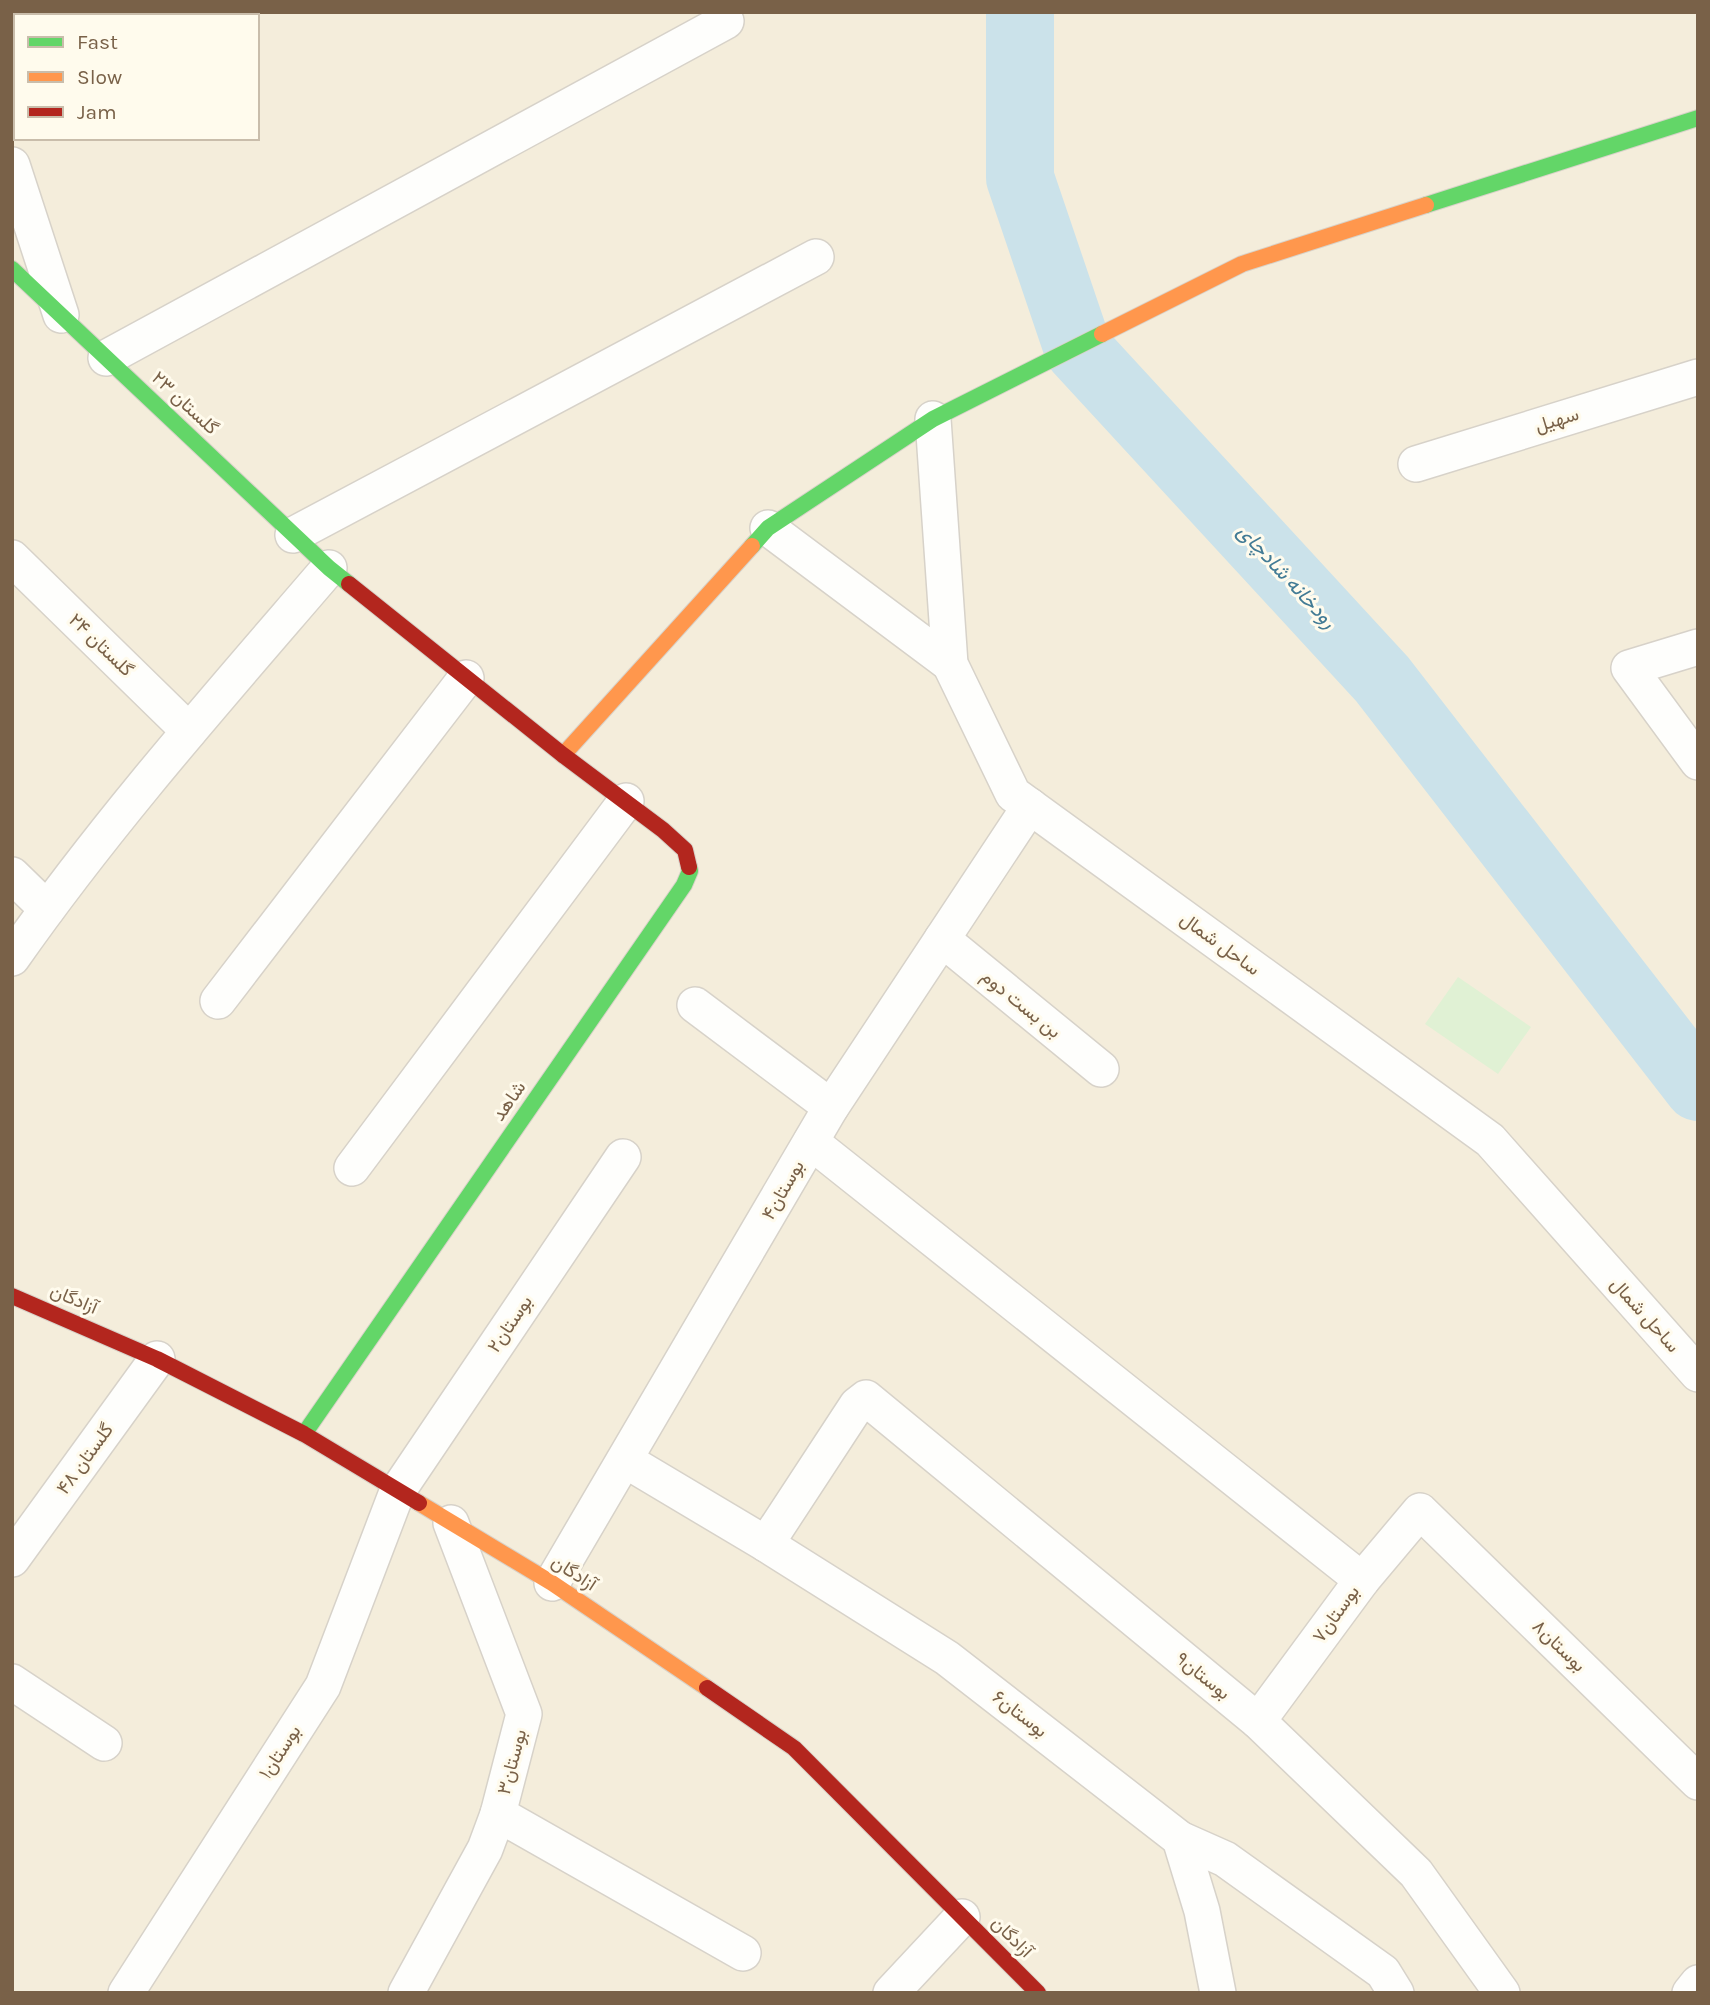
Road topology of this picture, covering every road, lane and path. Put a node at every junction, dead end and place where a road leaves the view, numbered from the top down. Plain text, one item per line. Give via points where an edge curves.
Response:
1 (726, 21) dead end
2 (1698, 118) edge
3 (12, 165) edge
4 (816, 257) dead end
5 (12, 269) edge
6 (61, 314) junction
7 (106, 358) junction
8 (1698, 376) edge
9 (933, 419) junction
10 (1416, 464) dead end
11 (768, 528) junction
12 (293, 535) junction
13 (12, 558) edge
14 (328, 568) junction
15 (1698, 647) edge
16 (950, 664) junction
17 (466, 678) junction
18 (189, 731) junction
19 (563, 755) junction
20 (1698, 762) edge
21 (626, 801) junction
22 (1030, 806) junction
23 (12, 875) edge
24 (47, 909) junction
25 (942, 939) junction
26 (12, 958) edge
27 (218, 1001) dead end
28 (695, 1004) dead end
29 (1101, 1069) dead end
30 (831, 1107) junction
31 (811, 1142) junction
32 (623, 1157) dead end
33 (352, 1168) dead end
34 (12, 1296) edge
35 (157, 1359) junction
36 (1698, 1374) edge
37 (304, 1434) junction
38 (625, 1460) junction
39 (397, 1492) junction
40 (1420, 1511) joint
41 (451, 1523) junction
42 (766, 1544) junction
43 (12, 1559) edge
44 (1362, 1580) junction
45 (552, 1583) junction
46 (12, 1682) edge
47 (1258, 1721) junction
48 (104, 1743) dead end
49 (1698, 1782) edge
50 (498, 1814) junction
51 (1180, 1839) junction
52 (962, 1917) junction
53 (743, 1953) dead end
54 (1698, 1983) edge
55 (126, 1993) edge
56 (406, 1993) edge
57 (891, 1993) edge
58 (1038, 1993) edge
59 (1218, 1993) edge
60 (1396, 1993) edge
61 (1502, 1993) edge
62 (1690, 1993) edge

1 - 7 street
2 - 9 street via 1242,264
3 - 6 street
4 - 12 street
5 - 6 street, گلستان ۲۳
6 - 7 street, گلستان ۲۳
7 - 12 street, گلستان ۲۳
8 - 10 street, سهیل
9 - 11 street
9 - 16 street, ساحل شمال
11 - 16 street
11 - 19 street
12 - 14 street, گلستان ۲۳
13 - 18 street, گلستان ۲۴
14 - 17 street, گلستان ۲۳
14 - 18 street
15 - 20 street via 1629,668
16 - 22 street, ساحل شمال via 1013,794
17 - 19 street, شاهد
17 - 27 street
18 - 24 street
19 - 21 street, شاهد
21 - 33 street
21 - 37 street, شاهد via 685,850 690,871 684,885
22 - 25 street, بوستان۴
22 - 36 street, ساحل شمال via 1490,1140
23 - 24 street
24 - 26 street
25 - 29 street, بن بست دوم
25 - 30 street, بوستان۴
28 - 30 street
30 - 31 street, بوستان۴
31 - 38 street, بوستان۴
31 - 44 street
32 - 39 street, بوستان۲
34 - 35 street, آزادگان
35 - 37 street, آزادگان
35 - 43 street, گلستان ۴۸
37 - 39 street, آزادگان
38 - 42 street, بوستان۶
38 - 45 street, بوستان۴
39 - 41 street, آزادگان
39 - 55 street, بوستان۱ via 323,1686
40 - 44 street, بوستان۷
40 - 49 street, بوستان۸
41 - 45 street, آزادگان
41 - 50 street, بوستان۳ via 524,1714
42 - 47 street, بوستان۹ via 866,1398
42 - 51 street, بوستان۶ via 947,1658
44 - 47 street, بوستان۷
45 - 52 street, آزادگان via 794,1748
46 - 48 street
47 - 61 street, بوستان۹ via 1416,1873
50 - 53 street
50 - 56 street, بوستان۳ via 485,1849
51 - 59 street via 1202,1911
51 - 60 street, بوستان۶ via 1225,1859 1383,1972
52 - 57 street
52 - 58 street, آزادگان
54 - 62 street

